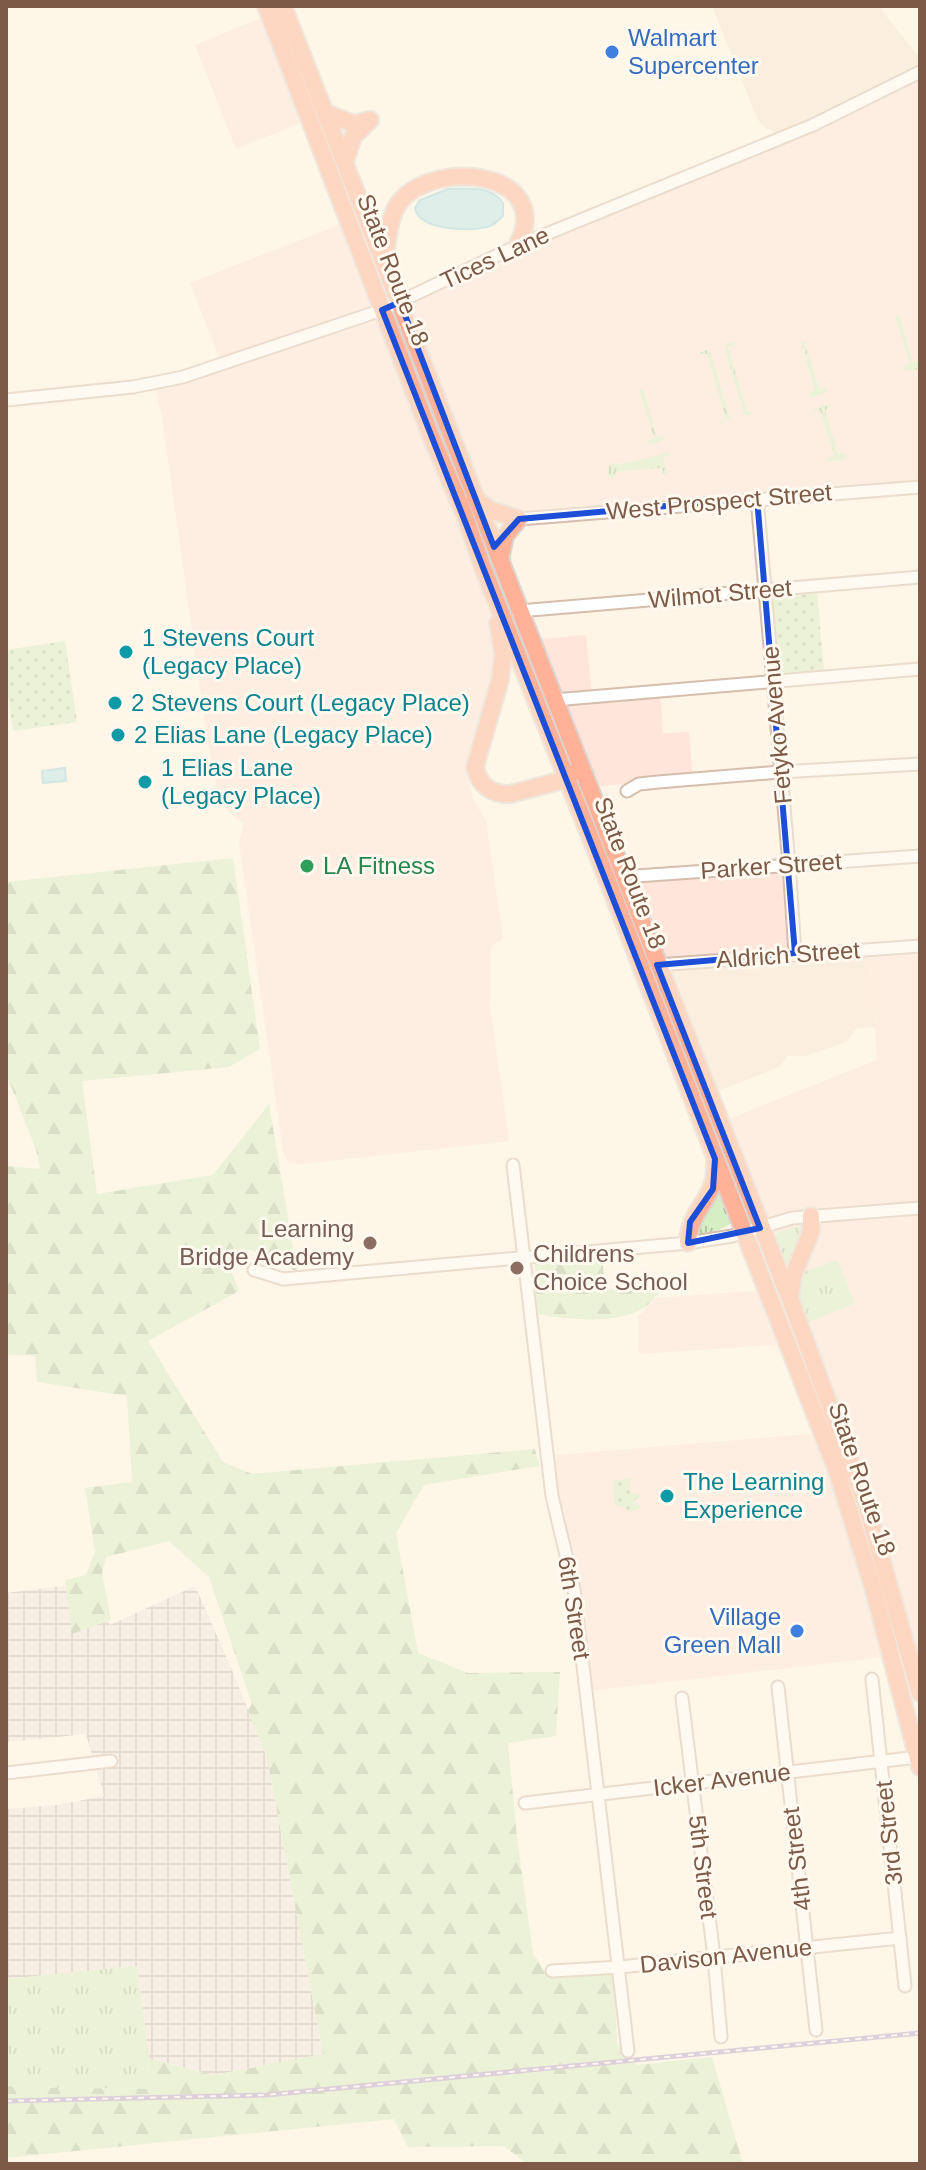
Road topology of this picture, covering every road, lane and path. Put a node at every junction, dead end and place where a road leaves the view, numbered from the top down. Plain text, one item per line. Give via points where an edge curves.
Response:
1 (266, 6) edge
2 (283, 6) edge
3 (920, 72) edge
4 (326, 113) junction
5 (345, 162) junction
6 (517, 246) junction
7 (383, 260) junction
8 (400, 302) junction
9 (382, 310) junction
10 (6, 400) edge
11 (920, 487) edge
12 (474, 497) junction
13 (757, 498) junction
14 (519, 519) junction
15 (500, 562) junction
16 (920, 577) edge
17 (766, 590) junction
18 (493, 594) junction
19 (519, 611) junction
20 (920, 669) edge
21 (772, 679) junction
22 (554, 700) junction
23 (920, 764) edge
24 (579, 765) junction
25 (780, 772) junction
26 (567, 779) junction
27 (627, 791) dead end
28 (920, 856) edge
29 (789, 864) junction
30 (622, 877) junction
31 (920, 946) edge
32 (795, 953) junction
33 (657, 965) junction
34 (715, 1159) junction
35 (513, 1165) dead end
36 (920, 1208) edge
37 (811, 1216) junction
38 (752, 1230) junction
39 (688, 1243) junction
40 (523, 1256) junction
41 (254, 1270) dead end
42 (790, 1299) junction
43 (872, 1679) dead end
44 (778, 1687) dead end
45 (920, 1693) edge
46 (682, 1698) dead end
47 (111, 1761) dead end
48 (882, 1761) junction
49 (919, 1762) edge
50 (787, 1772) junction
51 (6, 1773) edge
52 (692, 1783) junction
53 (599, 1794) junction
54 (525, 1803) dead end
55 (900, 1938) junction
56 (808, 1948) junction
57 (714, 1957) junction
58 (620, 1967) junction
59 (552, 1971) dead end
60 (905, 1986) dead end
61 (816, 2030) dead end
62 (721, 2037) dead end
63 (628, 2051) dead end

1 - 9 highway, State Route 18
2 - 4 highway, State Route 18
3 - 6 street, Tices Lane via 813,125
4 - 5 highway, State Route 18
4 - 5 highway via 354,124 370,120 353,137
5 - 7 highway, State Route 18
6 - 7 highway via 525,215 508,186 493,180 442,178 414,189 397,206
6 - 8 street, Tices Lane
7 - 8 highway, State Route 18
8 - 9 street, Tices Lane
8 - 12 highway, State Route 18
9 - 10 street, Tices Lane via 183,377
9 - 18 highway, State Route 18
11 - 13 street, West Prospect Street
12 - 14 highway via 490,510
12 - 15 highway, State Route 18
13 - 14 street, West Prospect Street
13 - 17 street, Fetyko Avenue
14 - 15 highway via 502,544
15 - 19 highway, State Route 18
16 - 17 street, Wilmot Street
17 - 19 street, Wilmot Street
17 - 21 street, Fetyko Avenue
18 - 26 highway, State Route 18
18 - 26 highway via 502,667 475,767 478,779 501,795
19 - 22 highway, State Route 18
20 - 21 street
21 - 22 street
21 - 25 street, Fetyko Avenue
22 - 24 highway, State Route 18
23 - 25 street
24 - 26 highway
24 - 30 highway, State Route 18
25 - 27 street via 639,784
25 - 29 street, Fetyko Avenue
26 - 34 highway, State Route 18
28 - 29 street, Parker Street
29 - 30 street, Parker Street
29 - 32 street, Fetyko Avenue
30 - 33 highway, State Route 18
31 - 32 street, Aldrich Street
32 - 33 street, Aldrich Street
33 - 38 highway, State Route 18
34 - 38 highway, State Route 18
34 - 39 highway via 713,1189 690,1222
35 - 40 street, 6th Street
36 - 37 street
37 - 38 street
37 - 42 highway
38 - 39 street
38 - 42 highway, State Route 18
38 - 49 highway, State Route 18 via 845,1494
39 - 40 street
40 - 41 street via 283,1279
40 - 53 street, 6th Street via 552,1496 574,1589
42 - 45 highway, State Route 18 via 865,1501
43 - 48 street, 3rd Street
44 - 50 street, 4th Street
46 - 52 street, 5th Street
47 - 51 street
48 - 49 street, Icker Avenue
48 - 50 street, Icker Avenue
48 - 55 street, 3rd Street
50 - 52 street, Icker Avenue
50 - 56 street, 4th Street
52 - 53 street, Icker Avenue
52 - 57 street, 5th Street
53 - 54 street, Icker Avenue
53 - 58 street, 6th Street
55 - 56 street, Davison Avenue
55 - 60 street, 3rd Street
56 - 57 street, Davison Avenue
56 - 61 street, 4th Street
57 - 58 street, Davison Avenue
57 - 62 street, 5th Street
58 - 59 street, Davison Avenue
58 - 63 street, 6th Street

